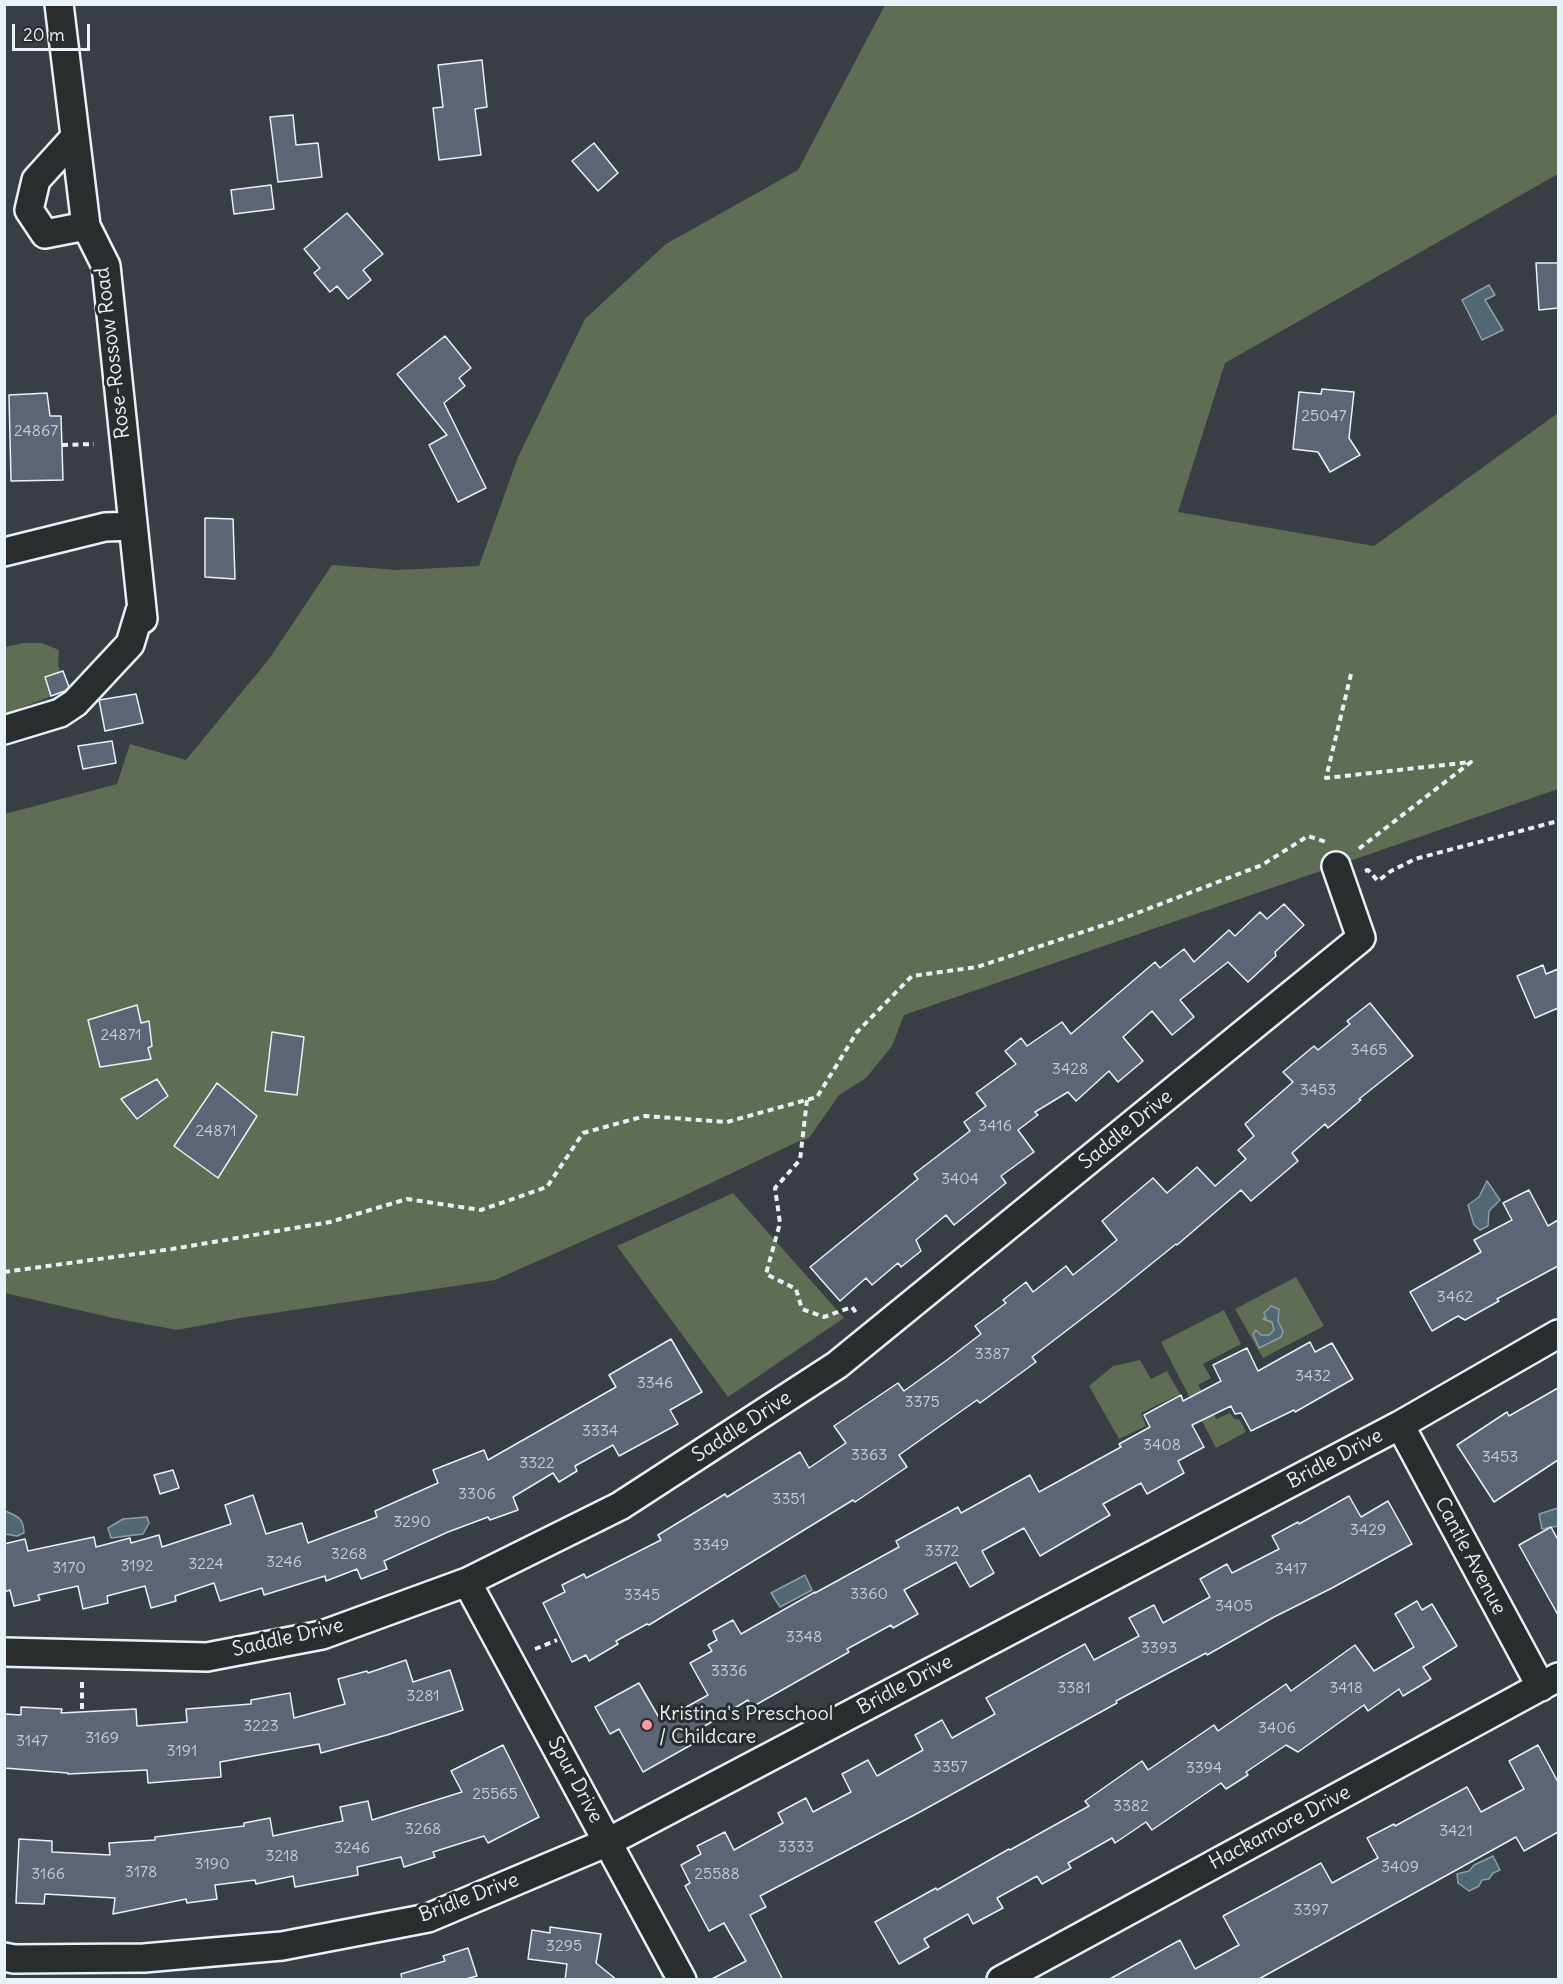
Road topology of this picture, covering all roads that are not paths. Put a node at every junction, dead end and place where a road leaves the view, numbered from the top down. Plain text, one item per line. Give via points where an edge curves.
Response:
1 (59, 4) edge
2 (75, 137) junction
3 (86, 226) junction
4 (133, 525) junction
5 (4, 552) edge
6 (4, 730) edge
7 (1348, 861) road end
8 (1558, 1334) edge
9 (1400, 1425) junction
10 (467, 1582) junction
11 (4, 1652) edge
12 (1550, 1682) edge
13 (608, 1842) junction
14 (4, 1957) edge
15 (682, 1980) edge
16 (1001, 1980) edge

1 - 2 street, Rose-Rossow Road
2 - 3 street, Rose-Rossow Road
2 - 3 street via 36,180 29,210 45,234
3 - 4 street, Rose-Rossow Road via 106,266
4 - 5 street via 105,527
4 - 6 street, Rose-Rossow Road via 143,619 140,611 130,644 75,703 60,712
7 - 10 street, Saddle Drive via 1361,938 837,1365 620,1506
8 - 9 street, Bridle Drive
9 - 12 street, Cantle Avenue
9 - 13 street, Bridle Drive
10 - 11 street, Saddle Drive via 322,1635 207,1657
10 - 13 street, Spur Drive
12 - 16 street, Hackamore Drive
13 - 14 street, Bridle Drive via 428,1918 282,1946 144,1958
13 - 15 street, Spur Drive

